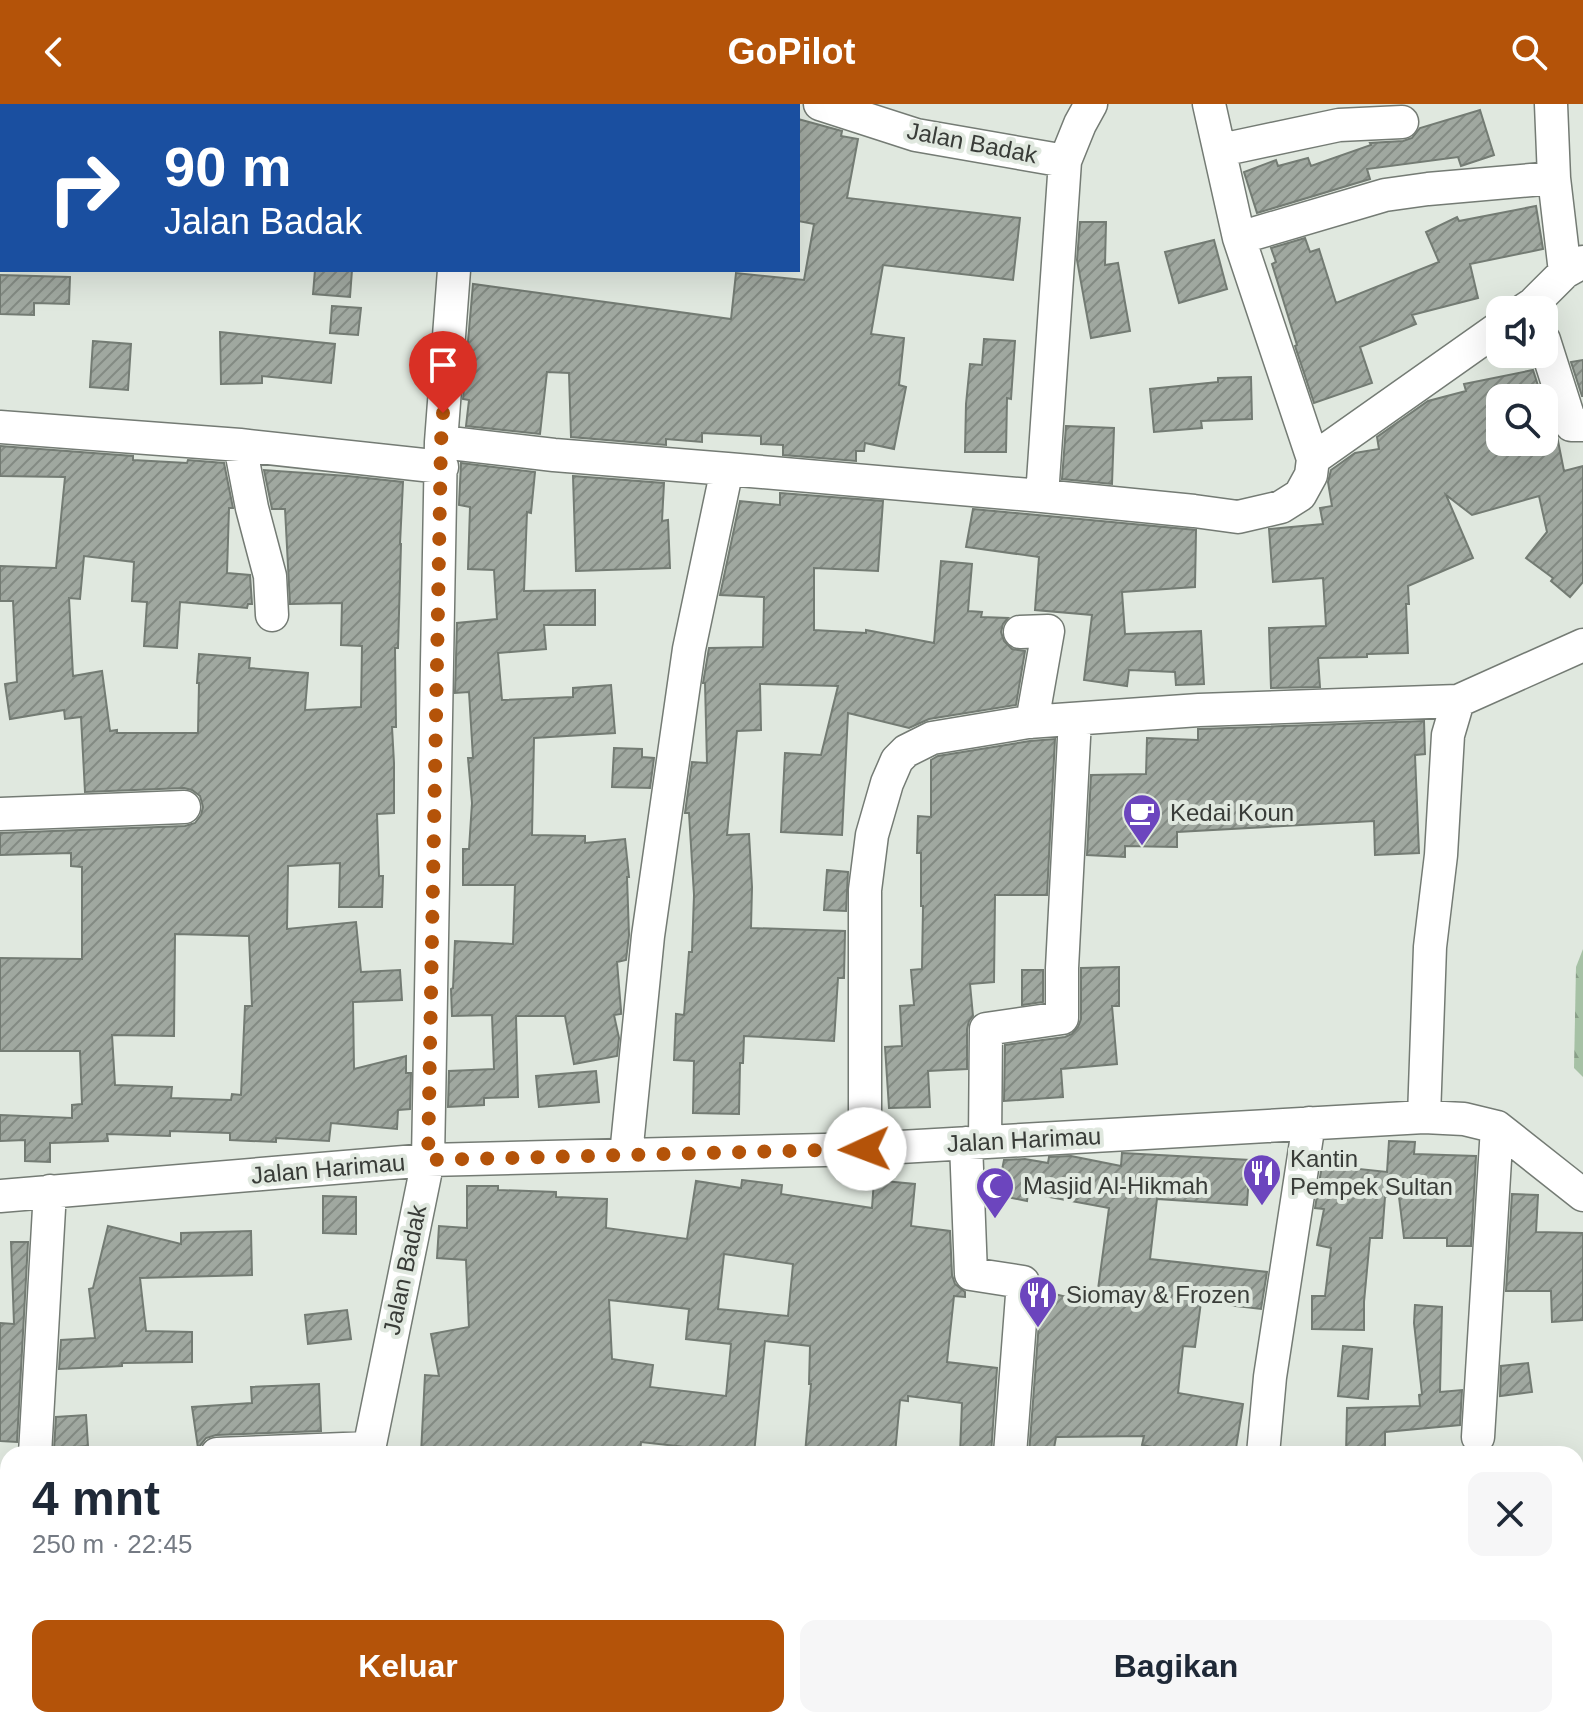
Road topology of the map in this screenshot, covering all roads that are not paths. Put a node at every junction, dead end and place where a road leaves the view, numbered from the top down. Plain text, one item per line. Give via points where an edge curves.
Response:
1 (820, 104) edge
2 (1091, 104) edge
3 (1209, 104) edge
4 (1551, 104) edge
5 (1342, 115) edge
6 (1402, 122) dead end
7 (1221, 150) junction
8 (1065, 161) junction
9 (1554, 178) junction
10 (1239, 238) junction
11 (1574, 267) edge
12 (454, 272) edge
13 (1543, 296) edge
14 (1486, 337) edge
15 (1553, 368) edge
16 (1583, 425) edge
17 (0, 427) edge
18 (240, 445) junction
19 (441, 454) junction
20 (1313, 459) junction
21 (727, 469) junction
22 (1042, 496) junction
23 (272, 615) dead end
24 (1020, 632) dead end
25 (1583, 645) edge
26 (1458, 701) junction
27 (1075, 719) junction
28 (1032, 722) junction
29 (184, 807) dead end
30 (0, 814) edge
31 (1424, 1117) junction
32 (1309, 1123) junction
33 (1497, 1127) junction
34 (975, 1142) junction
35 (865, 1149) junction
36 (626, 1155) junction
37 (428, 1160) junction
38 (50, 1191) junction
39 (1583, 1195) edge
40 (0, 1196) edge
41 (1478, 1437) dead end
42 (35, 1446) edge
43 (369, 1446) edge
44 (1011, 1446) edge
45 (1264, 1446) edge

1 - 8 street, Jalan Badak via 916,135
2 - 8 street, Jalan Badak
3 - 7 street
4 - 9 street
5 - 6 street
5 - 7 street
7 - 10 street
8 - 22 street
9 - 10 street via 1385,195
9 - 11 street
10 - 20 street
11 - 13 street
12 - 19 street, Jalan Badak
14 - 20 street
15 - 16 street via 1571,425
17 - 18 street
18 - 19 street
18 - 23 street via 270,576
19 - 21 street via 554,455
19 - 37 street, Jalan Badak
20 - 22 street via 1300,495 1281,507 1238,517
21 - 22 street
21 - 36 street via 689,649 648,936
24 - 28 street via 1048,631
25 - 26 street
26 - 27 street
26 - 31 street via 1448,735 1430,947
27 - 28 street
27 - 34 street via 1062,1018 986,1029
28 - 35 street via 932,738 897,760 887,783 872,835 865,890
29 - 30 street
31 - 32 street, Jalan Harimau
31 - 33 street, Jalan Harimau
32 - 34 street, Jalan Harimau
32 - 45 street
33 - 39 street
33 - 41 street
34 - 35 street, Jalan Harimau
34 - 44 street via 971,1274 1023,1282
35 - 36 street, Jalan Harimau
36 - 37 street, Jalan Harimau
37 - 38 street, Jalan Harimau
37 - 43 street, Jalan Badak
38 - 40 street, Jalan Harimau
38 - 42 street

